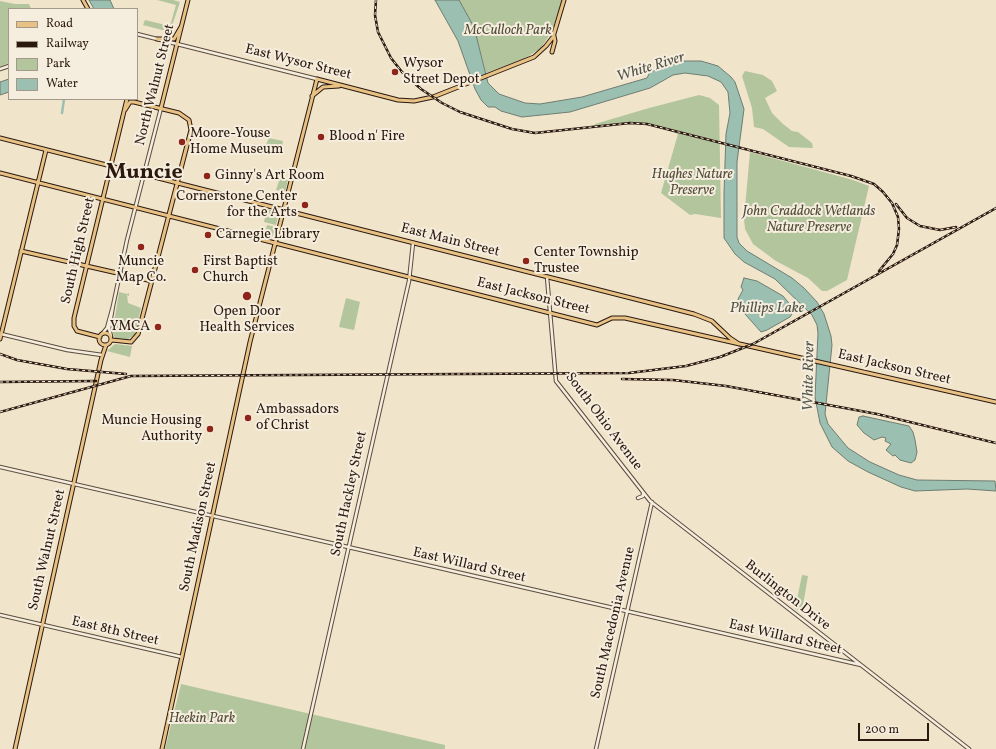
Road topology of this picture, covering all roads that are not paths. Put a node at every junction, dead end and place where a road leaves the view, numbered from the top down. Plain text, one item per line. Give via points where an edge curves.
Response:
1 (188, 0) edge
2 (564, 0) edge
3 (183, 23) junction
4 (138, 34) edge
5 (554, 36) junction
6 (157, 39) junction
7 (178, 44) junction
8 (552, 52) dead end
9 (317, 79) junction
10 (345, 86) junction
11 (312, 96) junction
12 (127, 100) edge
13 (138, 100) edge
14 (148, 105) junction
15 (161, 108) junction
16 (125, 110) junction
17 (0, 138) edge
18 (46, 150) junction
19 (111, 166) junction
20 (0, 173) edge
21 (144, 175) junction
22 (37, 183) junction
23 (177, 183) junction
24 (102, 199) junction
25 (136, 208) junction
26 (284, 210) junction
27 (168, 216) junction
28 (276, 243) junction
29 (412, 243) junction
30 (21, 251) junction
31 (86, 265) junction
32 (120, 273) junction
33 (409, 277) junction
34 (547, 277) junction
35 (152, 281) junction
36 (113, 306) junction
37 (549, 312) junction
38 (722, 331) junction
39 (0, 336) edge
40 (101, 336) junction
41 (111, 336) junction
42 (112, 340) junction
43 (720, 340) junction
44 (102, 344) junction
45 (106, 345) junction
46 (743, 345) junction
47 (102, 355) junction
48 (996, 402) edge
49 (0, 467) edge
50 (74, 484) junction
51 (643, 492) junction
52 (638, 498) dead end
53 (651, 502) junction
54 (212, 516) junction
55 (348, 549) junction
56 (627, 612) junction
57 (0, 615) edge
58 (43, 625) junction
59 (182, 657) junction
60 (861, 665) junction
61 (15, 749) edge
62 (162, 749) edge
63 (303, 749) edge
64 (596, 749) edge
65 (969, 749) edge

1 - 3 main road, North Walnut Street
2 - 5 main road
3 - 6 main road via 174,39
3 - 7 main road, North Walnut Street
4 - 6 street, East Wysor Street
5 - 8 main road
5 - 10 main road, East Wysor Street via 534,56 433,98 398,100
6 - 7 street, East Wysor Street
7 - 9 street, East Wysor Street
7 - 15 main road, North Walnut Street
9 - 10 main road, East Wysor Street
9 - 11 main road, South Madison Street
10 - 11 main road via 323,87
11 - 26 main road, South Madison Street
12 - 16 main road, South High Street
13 - 14 main road
14 - 15 main road
14 - 16 main road via 132,102 128,103
15 - 21 street, North Walnut Street
15 - 23 main road via 180,113 189,120 191,130
16 - 19 main road, South High Street
17 - 18 main road, East Main Street
18 - 19 main road, East Main Street
18 - 22 main road
19 - 21 main road, East Main Street
19 - 24 main road, South High Street
20 - 22 main road, East Jackson Street
21 - 23 main road, East Main Street
21 - 25 street
22 - 24 main road, East Jackson Street
22 - 30 main road
23 - 26 main road, East Main Street
23 - 27 main road
24 - 25 main road, East Jackson Street
24 - 31 main road, South High Street
25 - 27 main road, East Jackson Street
25 - 32 street
26 - 28 main road, South Madison Street
26 - 29 main road, East Main Street
27 - 28 main road, East Jackson Street
27 - 35 main road
28 - 33 main road, East Jackson Street
28 - 54 main road, South Madison Street
29 - 33 street, South Hackley Street
29 - 34 main road, East Main Street
30 - 31 main road
30 - 39 main road
31 - 32 main road
31 - 40 main road, South High Street via 74,326 77,331
32 - 35 main road
32 - 36 street
33 - 37 main road, East Jackson Street
33 - 55 street, South Hackley Street
34 - 37 street, South Ohio Avenue
34 - 38 main road, East Main Street via 694,314 710,319
35 - 42 main road via 138,334 134,340
36 - 40 street via 107,328
36 - 41 street via 109,329
37 - 43 main road, East Jackson Street via 597,324 612,318 624,318
37 - 51 street, South Ohio Avenue via 556,381
38 - 43 main road
38 - 46 main road, East Main Street
39 - 47 street
40 - 41 main road via 107,333
40 - 44 main road
41 - 42 main road
42 - 45 main road
43 - 46 main road, East Jackson Street
44 - 45 main road
44 - 47 main road, South Walnut Street
45 - 47 main road, South Walnut Street
46 - 48 main road, East Jackson Street
47 - 50 main road, South Walnut Street
49 - 50 street, East Willard Street
50 - 54 street, East Willard Street
50 - 58 main road, South Walnut Street
51 - 52 street via 643,496
51 - 53 street, South Ohio Avenue
53 - 56 street, South Macedonia Avenue
53 - 60 street, Burlington Drive
54 - 55 street, East Willard Street
54 - 59 main road, South Madison Street
55 - 56 street, East Willard Street
55 - 63 street, South Hackley Street
56 - 60 street, East Willard Street
56 - 64 street, South Macedonia Avenue
57 - 58 street, East 8th Street
58 - 59 street, East 8th Street
58 - 61 main road, South Walnut Street
59 - 62 main road, South Madison Street
60 - 65 street, Burlington Drive

